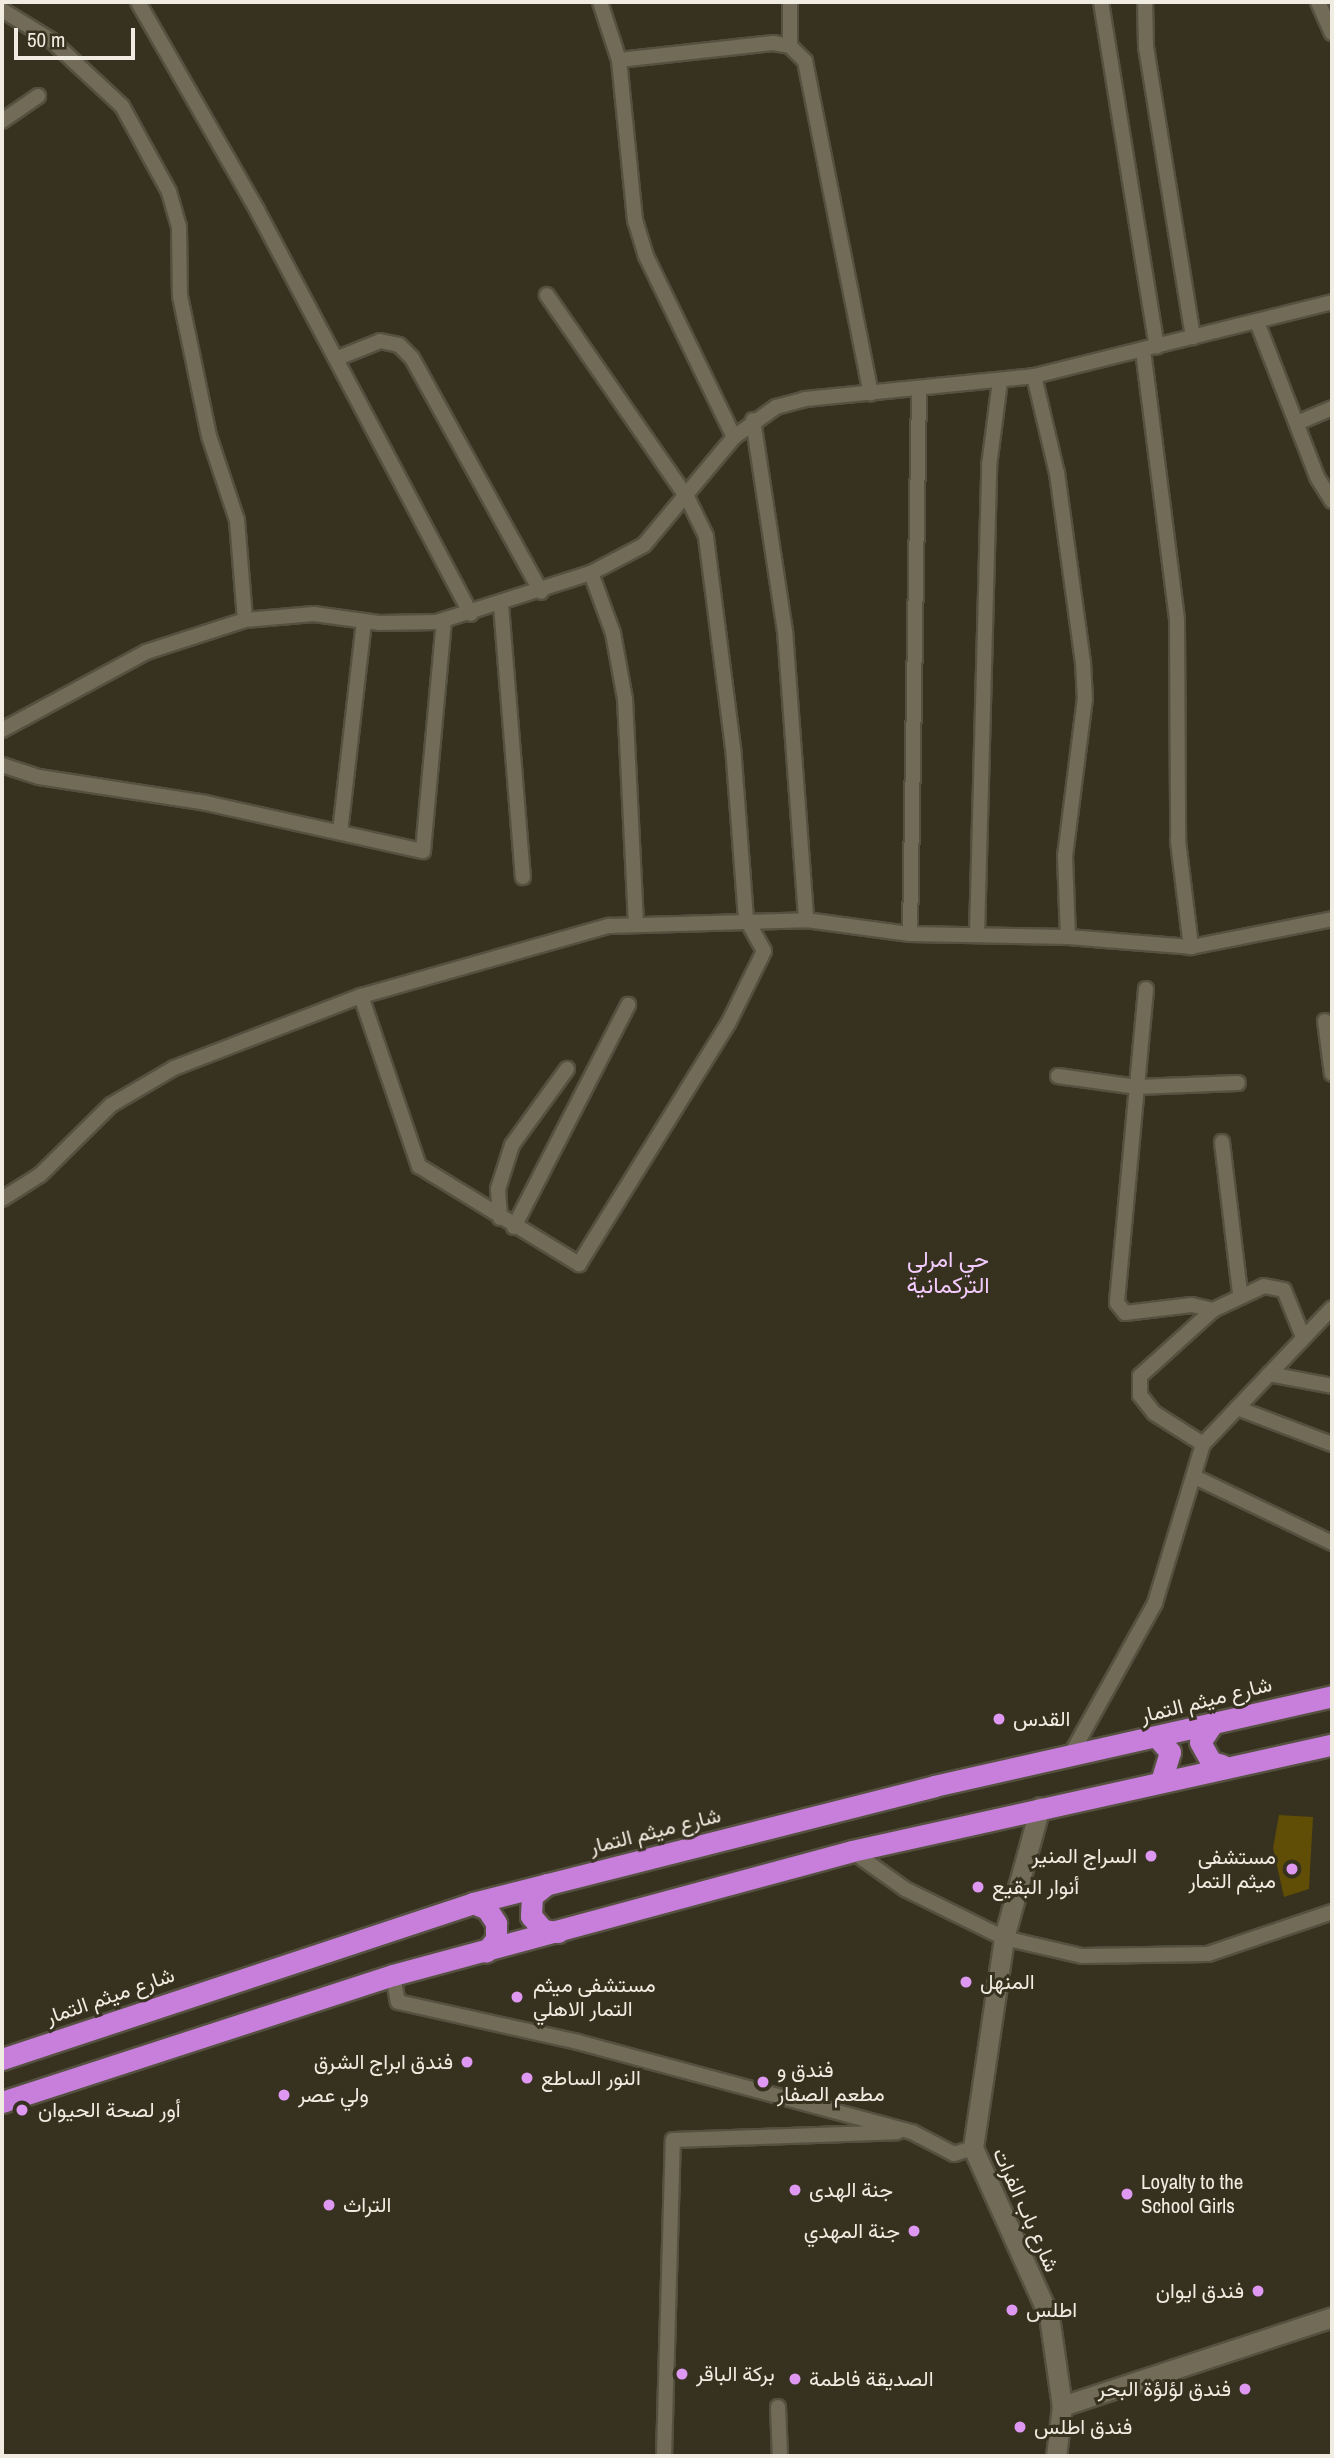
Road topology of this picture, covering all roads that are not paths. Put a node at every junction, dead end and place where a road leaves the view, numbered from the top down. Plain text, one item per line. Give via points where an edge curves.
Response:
1 (138, 2) edge
2 (600, 2) edge
3 (790, 2) edge
4 (1101, 2) edge
5 (1145, 2) edge
6 (1318, 2) edge
7 (2, 10) edge
8 (1332, 33) edge
9 (790, 46) junction
10 (620, 60) junction
11 (38, 96) dead end
12 (2, 121) edge
13 (547, 295) dead end
14 (1332, 302) edge
15 (1257, 322) junction
16 (1193, 337) junction
17 (1150, 348) junction
18 (338, 358) junction
19 (1034, 376) junction
20 (1000, 381) junction
21 (919, 391) junction
22 (872, 394) junction
23 (1332, 408) edge
24 (752, 420) junction
25 (1297, 423) junction
26 (734, 437) junction
27 (688, 499) junction
28 (1332, 501) edge
29 (592, 573) junction
30 (541, 592) junction
31 (501, 605) junction
32 (471, 614) junction
33 (244, 620) junction
34 (444, 620) junction
35 (363, 621) junction
36 (2, 730) edge
37 (2, 765) edge
38 (340, 832) junction
39 (523, 877) dead end
40 (746, 919) junction
41 (1332, 919) edge
42 (806, 920) junction
43 (636, 922) junction
44 (910, 934) junction
45 (977, 935) junction
46 (1068, 937) junction
47 (1191, 947) junction
48 (1146, 989) dead end
49 (360, 996) junction
50 (628, 1006) dead end
51 (1325, 1021) dead end
52 (567, 1069) dead end
53 (1332, 1074) edge
54 (1058, 1076) dead end
55 (1238, 1083) dead end
56 (1137, 1087) junction
57 (1222, 1142) dead end
58 (2, 1199) edge
59 (500, 1218) junction
60 (514, 1227) junction
61 (1240, 1293) junction
62 (1332, 1308) edge
63 (1213, 1310) junction
64 (1303, 1337) junction
65 (1269, 1374) junction
66 (1332, 1386) edge
67 (1237, 1408) junction
68 (1203, 1444) junction
69 (1332, 1444) edge
70 (1197, 1478) junction
71 (1332, 1543) edge
72 (1332, 1696) edge
73 (1213, 1723) junction
74 (1157, 1737) junction
75 (1332, 1745) edge
76 (1070, 1756) junction
77 (1222, 1765) junction
78 (1162, 1779) junction
79 (1040, 1807) junction
80 (852, 1851) junction
81 (547, 1884) junction
82 (473, 1903) junction
83 (1332, 1912) edge
84 (562, 1931) junction
85 (1004, 1938) junction
86 (486, 1952) junction
87 (393, 1975) junction
88 (2, 2059) edge
89 (2, 2102) edge
90 (912, 2132) junction
91 (973, 2148) junction
92 (1332, 2317) edge
93 (1062, 2406) junction
94 (778, 2407) dead end
95 (664, 2456) edge
96 (780, 2456) edge
97 (1056, 2456) edge

1 - 18 street
2 - 10 street
3 - 9 street
4 - 17 street
5 - 16 street via 1146,47
6 - 8 street
7 - 33 street via 51,40 122,106 169,192 179,227 180,296 209,436 242,549
9 - 10 street via 773,43
9 - 22 street via 805,61 812,86
10 - 26 street via 635,220 646,256
11 - 12 street
13 - 27 street
14 - 15 street
15 - 16 street
15 - 25 street
16 - 17 street
17 - 19 street
17 - 47 street via 1177,620 1178,841
18 - 30 street via 380,341 399,345 412,358
18 - 32 street
19 - 20 street
19 - 46 street via 1057,473 1083,662 1085,698 1065,856
20 - 21 street
20 - 45 street via 989,466
21 - 22 street
21 - 44 street
22 - 24 street via 805,399
23 - 25 street
24 - 26 street
24 - 42 street via 785,631
25 - 28 street
26 - 27 street
27 - 29 street via 644,545
27 - 40 street via 706,536 733,748
29 - 30 street
29 - 43 street via 613,633 625,699
30 - 31 street
31 - 32 street
31 - 39 street
32 - 34 street
33 - 35 street via 314,614
33 - 36 street via 146,652
34 - 35 street
34 - 38 street via 424,851
35 - 38 street
37 - 38 street via 39,777 206,803
40 - 42 street
40 - 43 street
40 - 60 street via 764,951 727,1024 592,1249 579,1264
41 - 47 street
42 - 44 street
43 - 49 street
44 - 45 street
45 - 46 street
46 - 47 street
48 - 56 street
49 - 58 street via 174,1068 111,1105 40,1175
49 - 59 street via 419,1166
50 - 60 street
51 - 53 street
52 - 59 street via 512,1145 498,1189
54 - 56 street
55 - 56 street
56 - 63 street via 1117,1303 1125,1312 1192,1305
57 - 61 street
59 - 60 street
61 - 63 street
61 - 64 street via 1264,1286 1284,1290
62 - 64 street
63 - 68 street via 1137,1384 1154,1413
64 - 65 street
65 - 66 street
65 - 67 street
67 - 68 street
67 - 69 street
68 - 70 street
70 - 71 street
70 - 76 street via 1155,1603
72 - 73 highway, شارع ميثم التمار
73 - 74 highway, شارع ميثم التمار
73 - 77 highway via 1200,1742 1203,1753
74 - 76 highway, شارع ميثم التمار
74 - 78 highway via 1171,1761
75 - 77 highway
76 - 81 highway, شارع ميثم التمار
77 - 78 highway
78 - 79 highway
79 - 80 highway
79 - 85 street, شارع باب الفرات
80 - 84 highway
80 - 85 street via 905,1889
81 - 82 highway, شارع ميثم التمار
81 - 84 highway via 532,1896 531,1916 543,1930
82 - 86 highway via 488,1909 496,1923 496,1939
82 - 88 highway, شارع ميثم التمار
83 - 85 street via 1208,1954 1175,1958 1082,1956
84 - 86 highway
85 - 91 street, شارع باب الفرات
86 - 87 highway
87 - 89 highway
87 - 90 street via 398,2002 565,2039
90 - 91 street via 954,2154
90 - 95 street via 673,2140
91 - 93 street, شارع باب الفرات via 1049,2316
92 - 93 street
93 - 97 street, شارع باب الفرات
94 - 96 street

